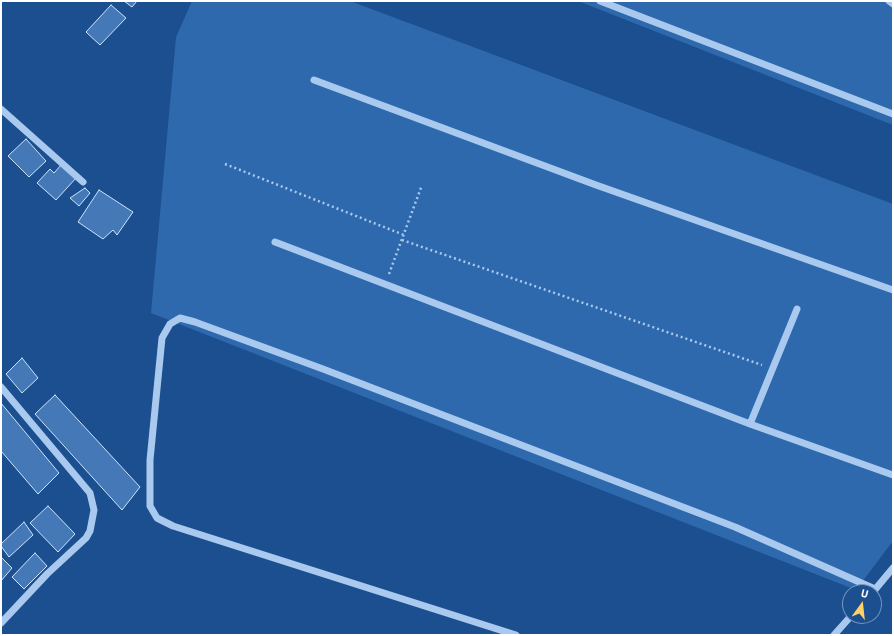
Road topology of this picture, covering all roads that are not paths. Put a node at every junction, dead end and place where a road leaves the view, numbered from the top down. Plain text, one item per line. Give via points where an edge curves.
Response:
1 (600, 1) edge
2 (889, 1) edge
3 (893, 4) edge
4 (314, 80) dead end
5 (1, 109) edge
6 (893, 114) edge
7 (83, 182) dead end
8 (275, 242) dead end
9 (893, 290) edge
10 (796, 309) dead end
11 (1, 387) edge
12 (750, 424) junction
13 (893, 475) edge
14 (893, 568) edge
15 (861, 584) edge
16 (879, 584) edge
17 (1, 623) edge
18 (844, 624) edge
19 (516, 635) edge
20 (834, 635) edge

1 - 6 street
2 - 3 street
4 - 9 street
5 - 7 street
8 - 12 street
10 - 12 street
11 - 17 street via 90,493 94,510 86,538 47,574
12 - 13 street
14 - 16 street
15 - 19 street via 735,527 323,368 195,322 180,318 170,324 162,338 150,460 150,506 157,518 173,526
18 - 20 street

